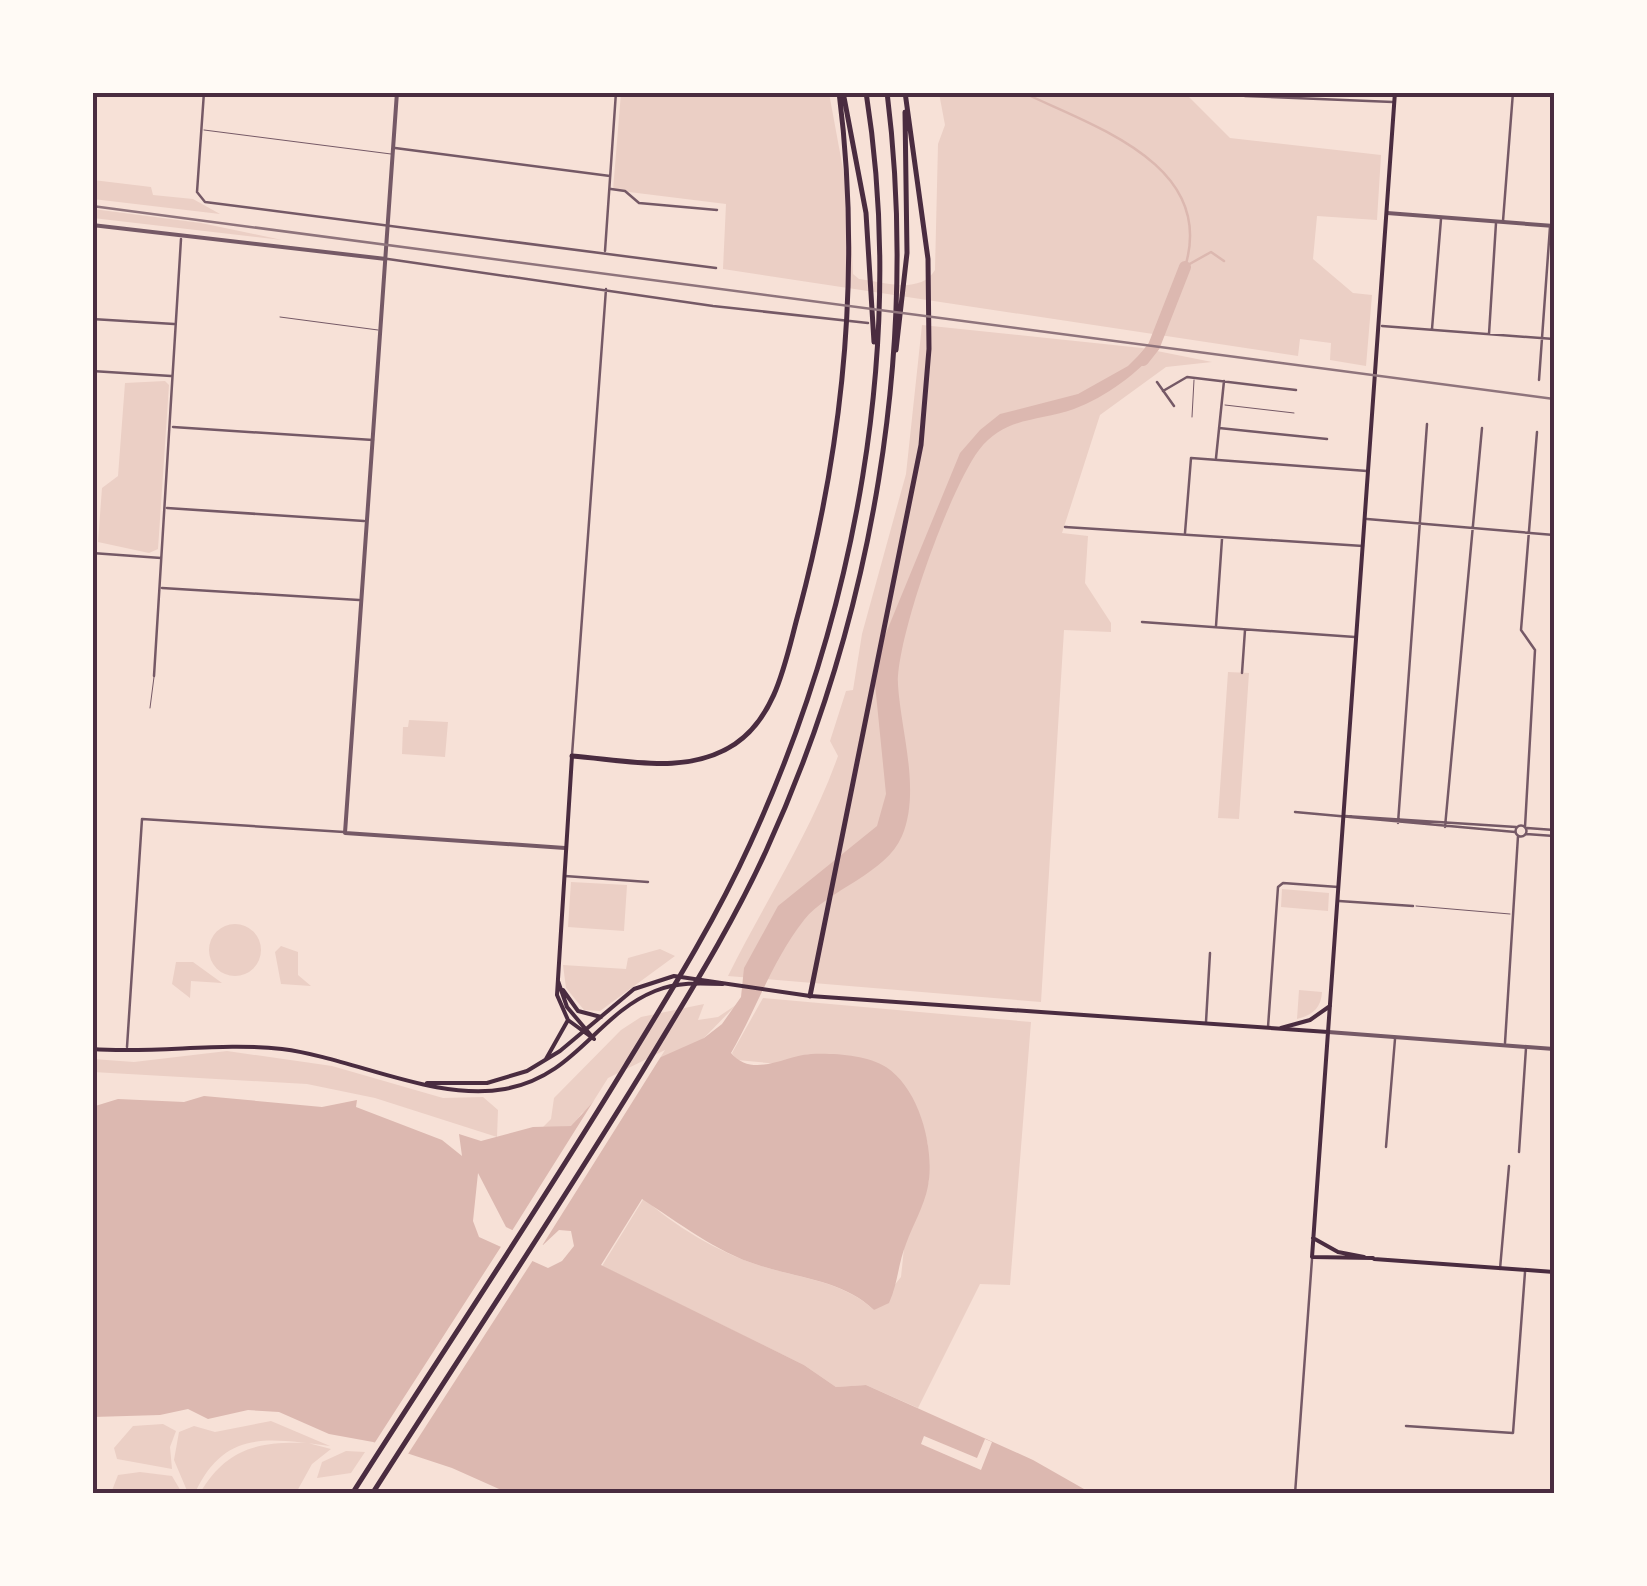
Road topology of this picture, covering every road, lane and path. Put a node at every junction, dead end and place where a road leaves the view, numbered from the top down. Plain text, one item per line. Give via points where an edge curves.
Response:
1 (204, 92) edge
2 (398, 92) edge
3 (616, 92) edge
4 (841, 92) edge
5 (866, 92) edge
6 (887, 92) edge
7 (905, 92) edge
8 (1396, 92) edge
9 (1513, 92) edge
10 (1245, 96) dead end
11 (1395, 102) junction
12 (200, 130) junction
13 (394, 151) junction
14 (610, 176) junction
15 (609, 189) junction
16 (717, 210) dead end
17 (1386, 214) junction
18 (1441, 218) junction
19 (1500, 222) junction
20 (92, 225) edge
21 (388, 225) junction
22 (1552, 226) edge
23 (181, 235) junction
24 (604, 252) junction
25 (387, 259) junction
26 (716, 268) dead end
27 (606, 289) junction
28 (280, 318) dead end
29 (92, 319) edge
30 (868, 322) dead end
31 (176, 324) junction
32 (1379, 326) junction
33 (1432, 329) junction
34 (382, 331) junction
35 (1489, 334) junction
36 (1542, 338) junction
37 (1554, 339) edge
38 (92, 371) edge
39 (173, 376) junction
40 (1194, 377) junction
41 (1224, 380) junction
42 (1539, 380) dead end
43 (874, 381) junction
44 (1157, 382) dead end
45 (891, 383) junction
46 (1296, 390) dead end
47 (1164, 391) junction
48 (1222, 404) junction
49 (1174, 406) dead end
50 (1294, 413) dead end
51 (1192, 417) dead end
52 (1427, 424) dead end
53 (171, 426) junction
54 (1219, 428) junction
55 (1482, 428) dead end
56 (1537, 432) dead end
57 (1327, 439) dead end
58 (373, 440) junction
59 (1216, 460) junction
60 (1368, 472) junction
61 (166, 508) junction
62 (1364, 519) junction
63 (368, 521) junction
64 (1420, 524) junction
65 (1065, 527) dead end
66 (1474, 529) junction
67 (1529, 533) junction
68 (1185, 535) junction
69 (1554, 535) edge
70 (1222, 537) junction
71 (1363, 546) junction
72 (92, 553) edge
73 (163, 558) junction
74 (161, 588) junction
75 (362, 600) junction
76 (1142, 622) dead end
77 (1216, 628) junction
78 (1245, 630) junction
79 (1356, 638) junction
80 (1242, 673) dead end
81 (154, 676) joint
82 (150, 708) dead end
83 (572, 756) junction
84 (1295, 812) dead end
85 (1344, 816) junction
86 (1398, 820) junction
87 (1446, 824) junction
88 (1521, 831) junction
89 (346, 832) junction
90 (1554, 833) edge
91 (565, 848) junction
92 (563, 876) junction
93 (648, 882) dead end
94 (1339, 887) junction
95 (1338, 900) junction
96 (1413, 906) joint
97 (1514, 914) junction
98 (1210, 954) dead end
99 (558, 980) junction
100 (732, 984) junction
101 (810, 996) junction
102 (1330, 1006) junction
103 (601, 1017) junction
104 (568, 1020) junction
105 (1206, 1024) junction
106 (1268, 1028) junction
107 (1278, 1029) junction
108 (586, 1030) junction
109 (1328, 1032) junction
110 (1395, 1037) junction
111 (594, 1039) junction
112 (1505, 1045) junction
113 (1526, 1046) junction
114 (1554, 1048) edge
115 (92, 1049) edge
116 (127, 1052) junction
117 (534, 1068) junction
118 (427, 1082) junction
119 (1386, 1146) dead end
120 (1519, 1152) dead end
121 (1509, 1166) dead end
122 (1313, 1238) junction
123 (1312, 1257) junction
124 (1373, 1258) junction
125 (1500, 1268) junction
126 (1525, 1270) junction
127 (1554, 1272) edge
128 (1406, 1426) dead end
129 (352, 1494) edge
130 (372, 1494) edge
131 (418, 1494) edge
132 (430, 1494) edge
133 (1296, 1494) edge

1 - 12 street
2 - 13 street
3 - 14 street
4 - 43 highway via 862,186
4 - 83 highway via 849,232 844,360 808,578 776,688 759,722 730,747 695,762
5 - 43 highway via 881,282
6 - 45 highway via 894,168
7 - 45 highway via 904,284
7 - 101 highway via 926,232 928,369 916,475
8 - 11 main road
9 - 19 street
10 - 11 street
11 - 17 main road
12 - 13 lane
12 - 21 street via 196,192 205,202
13 - 14 street
13 - 21 street
14 - 15 street
15 - 16 street via 625,191 638,204
15 - 24 street
17 - 18 street
17 - 32 main road
18 - 19 street
18 - 33 street
19 - 22 street
19 - 35 street
20 - 23 street
21 - 24 street
21 - 25 street
22 - 36 street
23 - 25 street
23 - 31 street
24 - 26 street
25 - 27 street
25 - 34 street
27 - 30 street
27 - 83 street
28 - 34 lane
29 - 31 street
31 - 39 street
32 - 33 street
32 - 60 main road
33 - 35 street
34 - 58 street
35 - 36 street
36 - 37 street
36 - 42 street
38 - 39 street
39 - 53 street
40 - 41 street
40 - 47 street
40 - 51 lane
41 - 46 street
41 - 48 street
43 - 129 highway via 838,593 806,700 751,842 592,1120
44 - 47 street
45 - 130 highway via 858,581 823,706 767,850 607,1130
47 - 49 street
48 - 50 lane
48 - 54 street
52 - 64 street
53 - 58 street
53 - 61 street
54 - 57 street
54 - 59 street
55 - 66 street
56 - 67 street
58 - 63 street
59 - 60 street
59 - 68 street via 1190,458
60 - 62 main road
61 - 63 street
61 - 73 street
62 - 64 street
62 - 71 main road
63 - 75 street
64 - 66 street
64 - 86 street
65 - 68 street
66 - 67 street
66 - 87 street
67 - 69 street
67 - 88 street via 1521,630 1535,650
68 - 70 street
70 - 71 street
70 - 77 street
71 - 79 main road
72 - 73 street
73 - 74 street
74 - 75 street
74 - 81 street
75 - 89 street
76 - 77 street
77 - 78 street
78 - 79 street
78 - 80 street
79 - 85 main road
81 - 82 lane
83 - 91 main road
84 - 85 street
85 - 86 street
85 - 94 main road
86 - 87 street
87 - 88 street
88 - 90 street
88 - 97 street
89 - 91 street
89 - 116 street via 142,819
91 - 92 main road
92 - 93 street
92 - 99 main road
94 - 95 main road
94 - 106 street via 1279,885
95 - 96 street
95 - 102 main road
96 - 97 lane
97 - 112 street
98 - 105 street
99 - 103 main road via 576,1009
99 - 104 main road via 557,998
99 - 108 main road via 569,1010
100 - 101 main road
100 - 103 main road via 659,978
100 - 111 main road via 654,991
101 - 105 main road
102 - 107 main road
102 - 109 main road
103 - 108 main road
104 - 108 main road
104 - 117 main road via 556,1047
105 - 106 main road
106 - 107 main road
107 - 109 main road
108 - 111 main road
108 - 117 main road
109 - 110 street
109 - 122 main road
110 - 112 street
110 - 119 street
111 - 118 main road via 560,1069 519,1086 478,1092
112 - 113 street
113 - 114 street
113 - 120 street
115 - 116 main road
116 - 118 main road via 279,1049
117 - 118 main road via 486,1083
121 - 125 street
122 - 123 main road
122 - 124 main road via 1338,1252
123 - 124 main road
123 - 133 street
124 - 125 main road
125 - 126 main road
126 - 127 main road
126 - 128 street via 1513,1433
131 - 132 street

